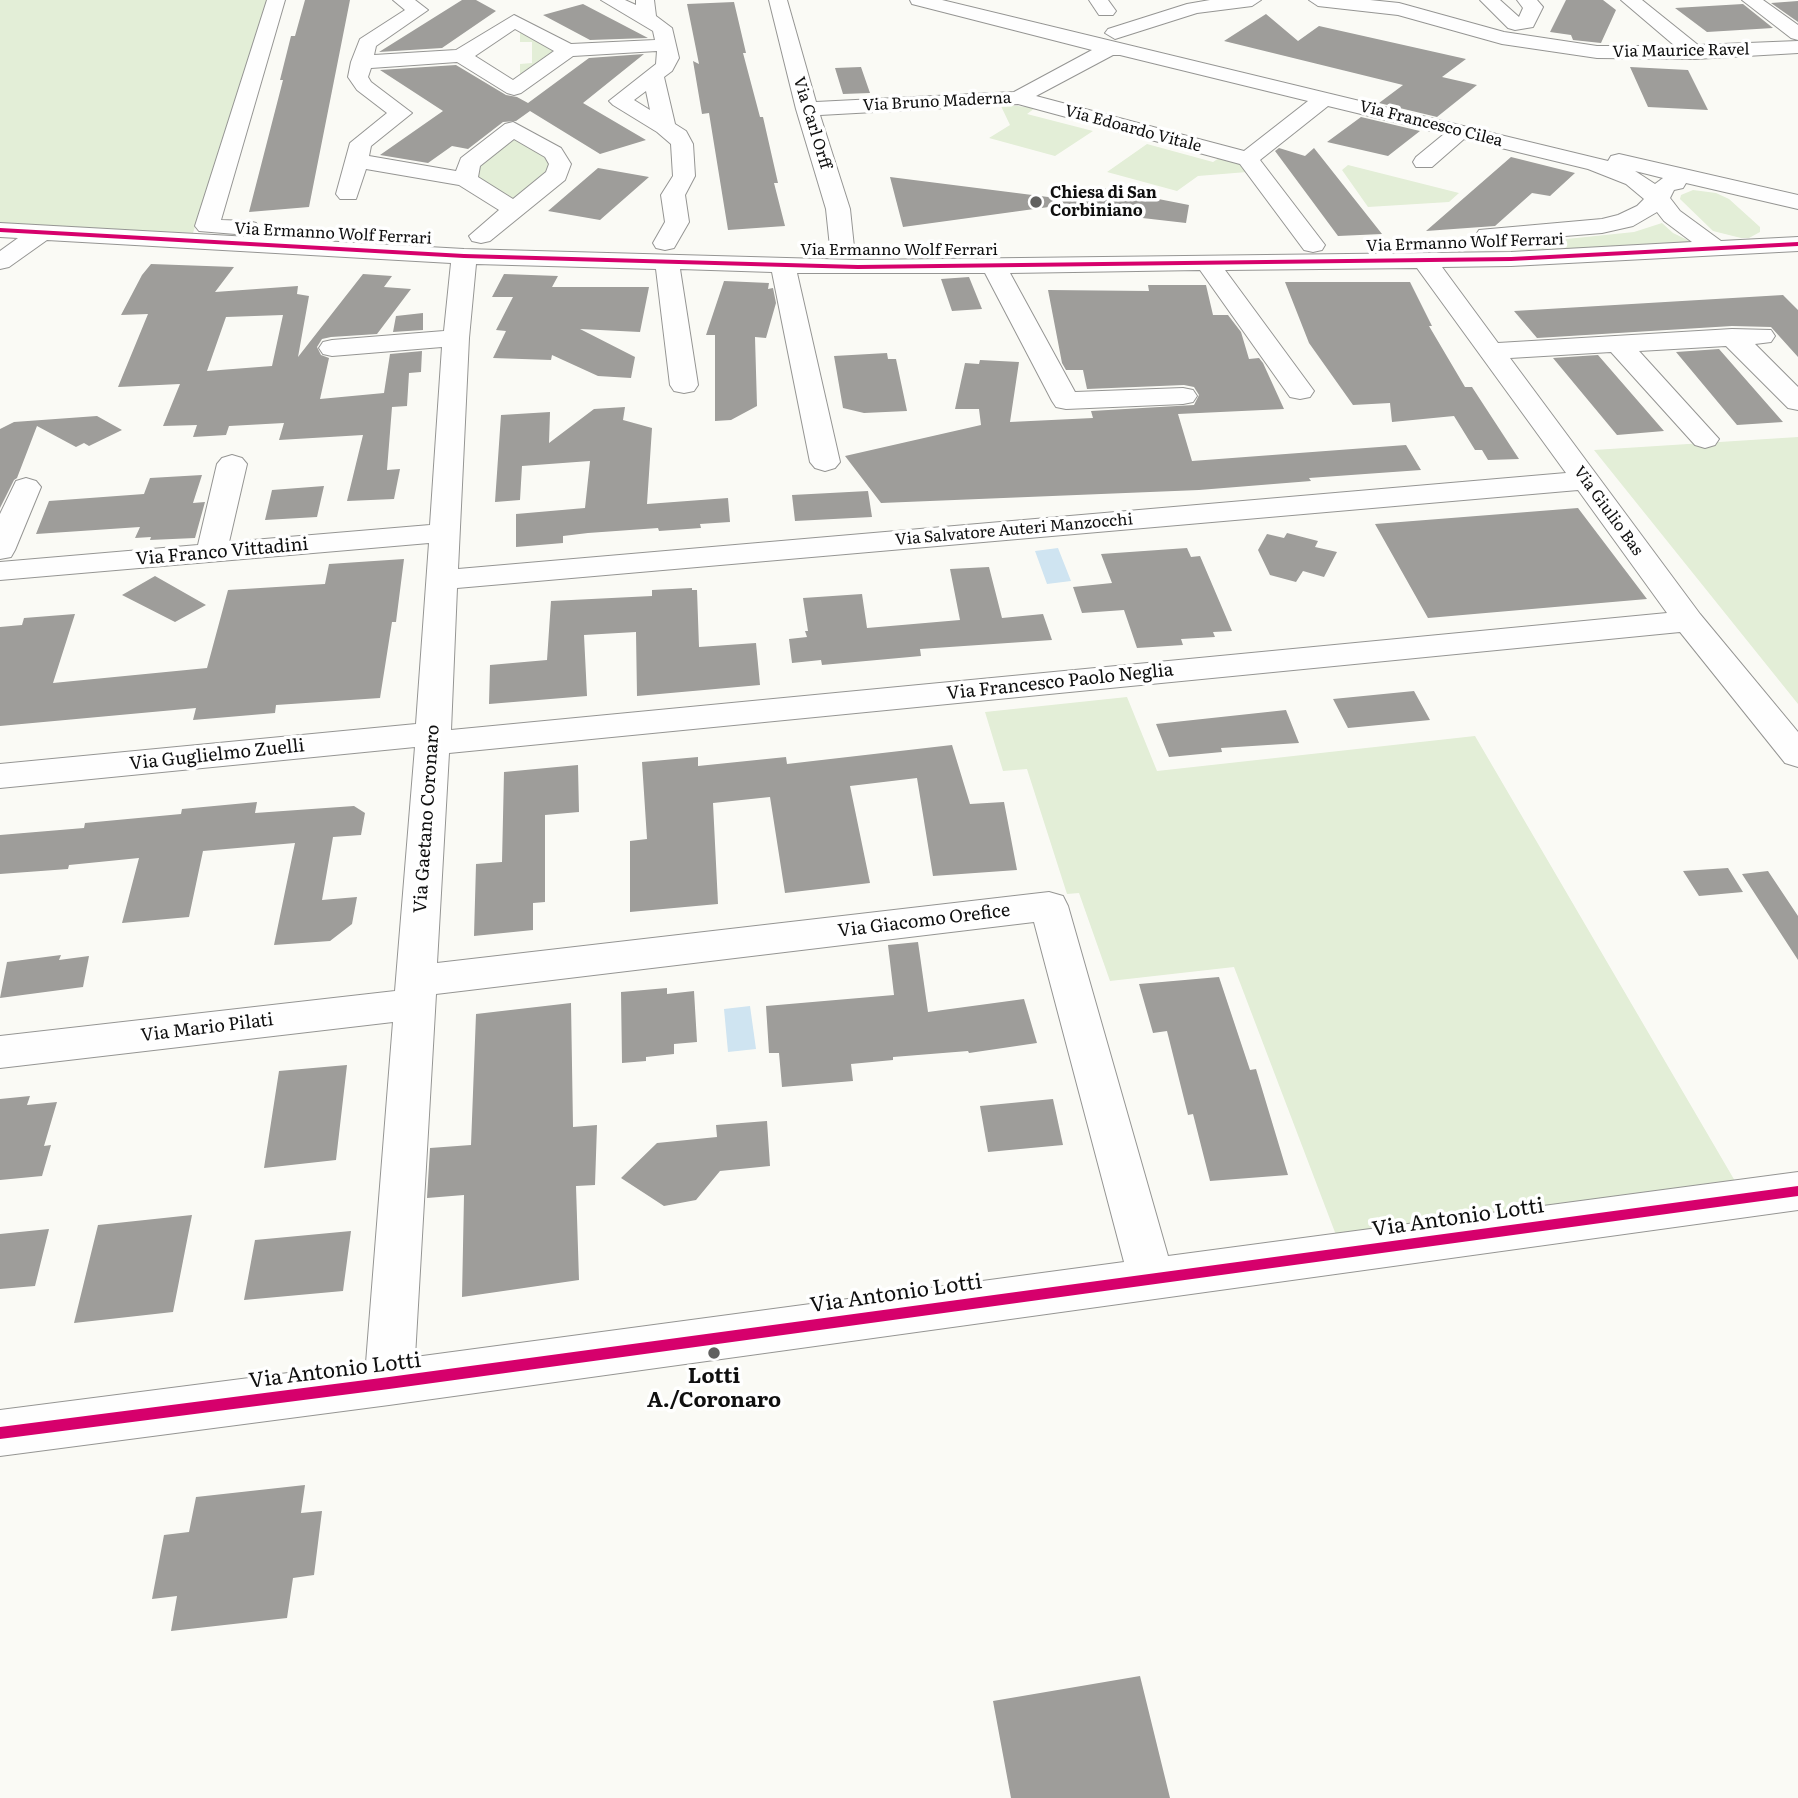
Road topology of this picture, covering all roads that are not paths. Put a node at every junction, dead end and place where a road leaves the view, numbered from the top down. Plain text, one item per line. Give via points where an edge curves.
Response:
1 (276, 0) edge
2 (402, 0) edge
3 (610, 0) edge
4 (919, 0) edge
5 (955, 0) edge
6 (1252, 0) edge
7 (1318, 0) edge
8 (1489, 0) edge
9 (1526, 0) edge
10 (1630, 0) edge
11 (1751, 0) edge
12 (780, 2) edge
13 (646, 9) edge
14 (379, 13) dead end
15 (514, 21) junction
16 (1798, 34) edge
17 (372, 39) junction
18 (1113, 41) junction
19 (666, 45) junction
20 (1798, 47) edge
21 (568, 50) junction
22 (1695, 52) junction
23 (461, 56) junction
24 (361, 62) junction
25 (653, 75) junction
26 (368, 89) junction
27 (514, 89) junction
28 (1018, 98) junction
29 (1324, 98) junction
30 (807, 109) junction
31 (665, 127) junction
32 (1460, 131) junction
33 (358, 152) junction
34 (1248, 159) junction
35 (1424, 162) dead end
36 (466, 179) junction
37 (1715, 184) junction
38 (1745, 191) junction
39 (348, 194) dead end
40 (1658, 198) junction
41 (1798, 202) edge
42 (514, 210) junction
43 (0, 230) edge
44 (41, 233) junction
45 (1488, 235) junction
46 (1313, 245) junction
47 (472, 246) junction
48 (842, 247) junction
49 (1717, 249) junction
50 (1795, 250) edge
51 (666, 252) junction
52 (1511, 260) junction
53 (1425, 261) junction
54 (0, 262) edge
55 (1208, 264) junction
56 (783, 265) junction
57 (994, 267) junction
58 (1582, 336) dead end
59 (1762, 336) dead end
60 (1732, 337) junction
61 (456, 338) junction
62 (1618, 344) junction
63 (1488, 347) junction
64 (332, 348) dead end
65 (684, 385) dead end
66 (1300, 391) dead end
67 (1183, 396) dead end
68 (1798, 402) edge
69 (1704, 439) dead end
70 (825, 462) dead end
71 (232, 464) dead end
72 (1586, 480) junction
73 (26, 487) dead end
74 (444, 533) junction
75 (0, 550) edge
76 (211, 553) junction
77 (0, 571) edge
78 (442, 579) junction
79 (1689, 621) junction
80 (433, 738) junction
81 (1798, 755) edge
82 (0, 776) edge
83 (415, 993) junction
84 (0, 1052) edge
85 (1798, 1191) edge
86 (1151, 1278) junction
87 (389, 1383) junction
88 (0, 1433) edge

1 - 47 street, Via Ermanno Wolf Ferrari via 207,226
2 - 17 street via 418,10
3 - 13 street
4 - 18 street, Via Francesco Cilea
5 - 18 street, Via Francesco Cilea
6 - 18 street via 1194,8
7 - 22 street, Via Maurice Ravel via 1399,9 1540,45 1597,52
8 - 9 street via 1515,24 1525,23 1533,7
10 - 22 street
11 - 16 street
12 - 30 street, Via Carl Orff
13 - 19 street via 661,27
14 - 17 street
15 - 21 street
15 - 23 street
15 - 27 street
17 - 24 street
18 - 28 street, Via Bruno Maderna
18 - 29 street, Via Francesco Cilea
18 - 37 street, Via Francesco Cilea
19 - 21 street
19 - 25 street via 668,63
20 - 22 street, Via Maurice Ravel
21 - 27 street
23 - 24 street
23 - 27 street
24 - 26 street via 358,77
25 - 31 street
25 - 31 street via 620,101
26 - 33 street
26 - 33 street via 401,113
28 - 30 street, Via Bruno Maderna
28 - 34 street, Via Edoardo Vitale
29 - 32 street, Via Francesco Cilea
29 - 34 street
30 - 48 street, Via Carl Orff via 838,209
31 - 51 street via 681,141 684,173 673,195 676,225
32 - 35 street
32 - 40 street, Via Francesco Cilea via 1596,164 1634,178
33 - 36 street
33 - 39 street
34 - 46 street
36 - 42 street
36 - 42 street via 472,159 513,129 552,153 559,161 557,175
37 - 38 street, Via Francesco Cilea
37 - 40 street, Via Ermanno Wolf Ferrari via 1666,184
38 - 41 street, Via Francesco Cilea
38 - 50 street
40 - 45 street, Via Ermanno Wolf Ferrari via 1625,221
40 - 49 street, Via Francesco Cilea via 1672,216
42 - 47 street
43 - 44 street, Via Ermanno Wolf Ferrari
44 - 47 street, Via Ermanno Wolf Ferrari
44 - 54 street
45 - 46 street, Via Ermanno Wolf Ferrari
45 - 52 street
46 - 48 street, Via Ermanno Wolf Ferrari
47 - 51 street, Via Ermanno Wolf Ferrari
47 - 61 street, Via Gaetano Coronaro
48 - 51 street, Via Ermanno Wolf Ferrari
49 - 50 street, Via Ermanno Wolf Ferrari via 1768,246
49 - 52 street, Via Ermanno Wolf Ferrari
51 - 56 street, Via Ermanno Wolf Ferrari
51 - 65 street
52 - 53 street, Via Ermanno Wolf Ferrari
53 - 55 street, Via Ermanno Wolf Ferrari
53 - 63 street, Via Giulio Bas
55 - 57 street, Via Ermanno Wolf Ferrari
55 - 66 street
56 - 57 street, Via Ermanno Wolf Ferrari
56 - 70 street
57 - 67 street via 1066,401
58 - 63 street
59 - 60 street
60 - 62 street
60 - 68 street
61 - 64 street
61 - 74 street, Via Gaetano Coronaro
62 - 63 street
62 - 69 street
63 - 72 street, Via Giulio Bas
71 - 76 street
72 - 78 street, Via Salvatore Auteri Manzocchi
72 - 79 street, Via Giulio Bas
73 - 75 street
74 - 76 street, Via Franco Vittadini
74 - 78 street, Via Gaetano Coronaro
76 - 77 street, Via Franco Vittadini
78 - 80 street, Via Gaetano Coronaro
79 - 80 street, Via Francesco Paolo Neglia
79 - 81 street, Via Giulio Bas
80 - 82 street, Via Guglielmo Zuelli
80 - 83 street, Via Gaetano Coronaro
83 - 84 street, Via Mario Pilati
83 - 86 street, Via Giacomo Orefice via 1049,906
83 - 87 street, Via Gaetano Coronaro
85 - 86 street, Via Antonio Lotti
86 - 87 street, Via Antonio Lotti
87 - 88 street, Via Antonio Lotti

